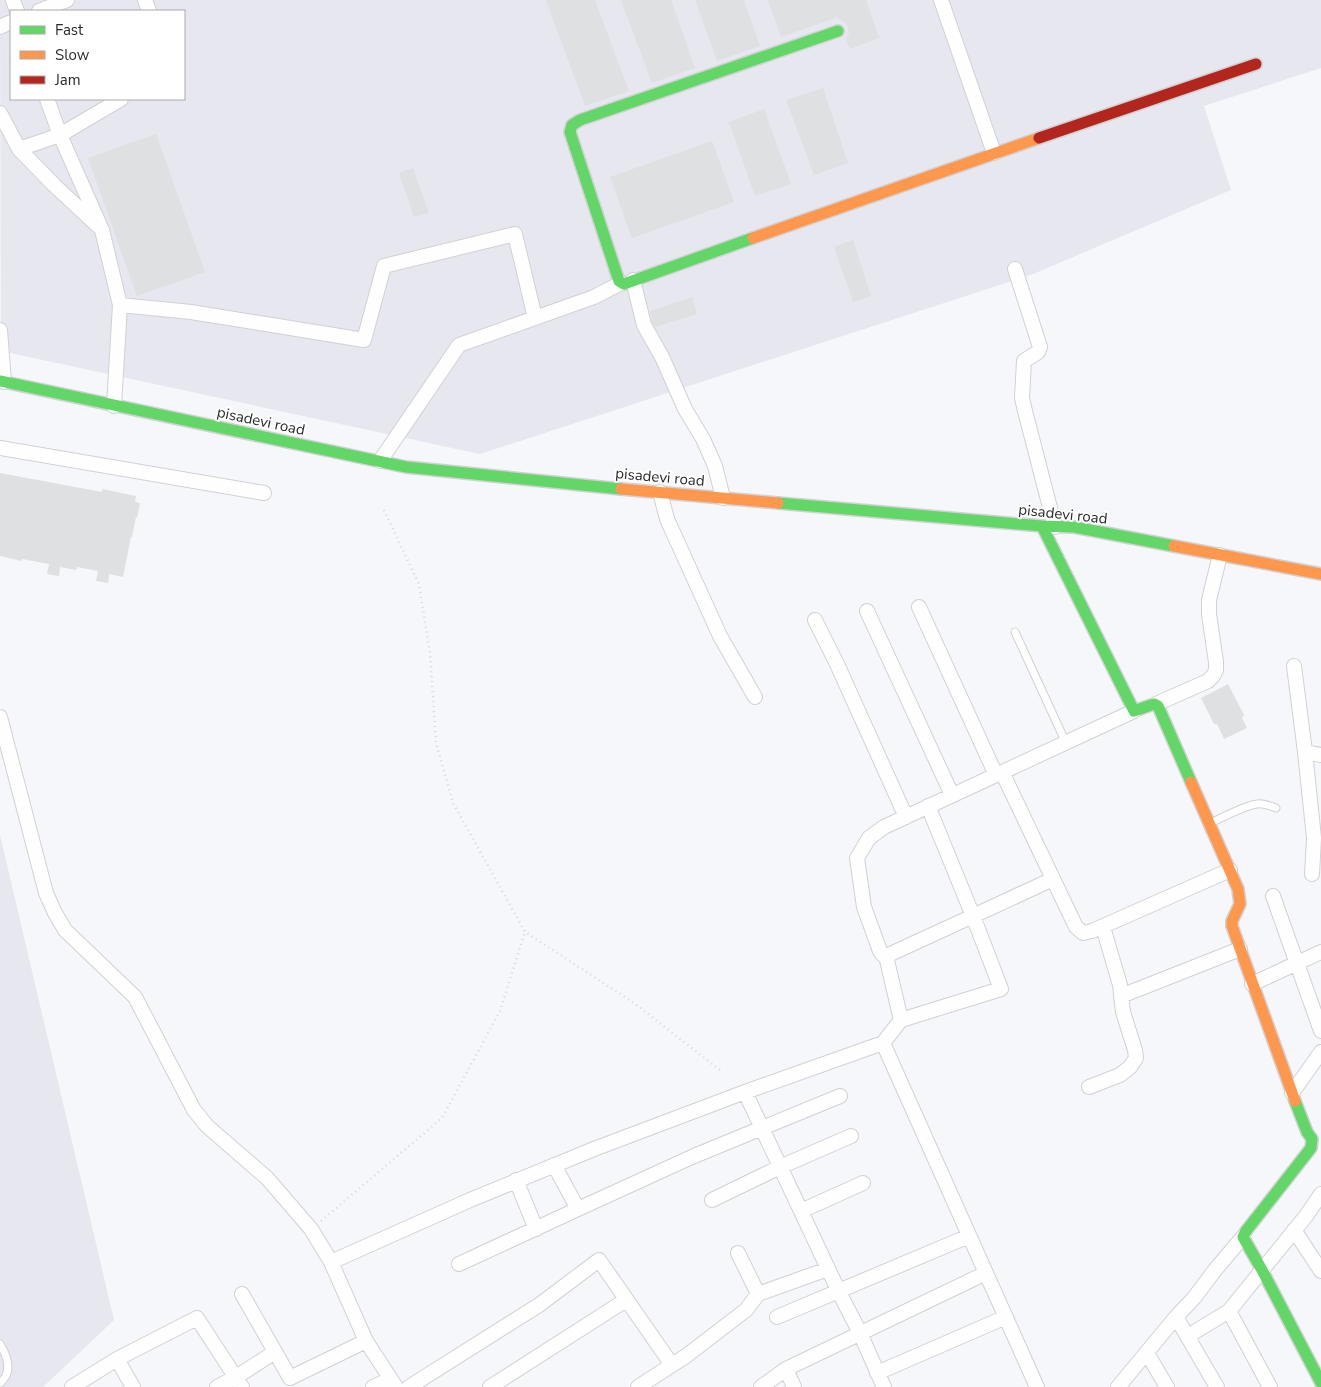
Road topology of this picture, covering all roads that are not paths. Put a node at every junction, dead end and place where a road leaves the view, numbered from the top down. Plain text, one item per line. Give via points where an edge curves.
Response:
1 (68, 0) edge
2 (941, 0) edge
3 (41, 10) edge
4 (838, 31) dead end
5 (1256, 64) dead end
6 (47, 100) edge
7 (119, 100) edge
8 (0, 113) edge
9 (60, 135) junction
10 (18, 149) junction
11 (994, 152) junction
12 (102, 230) junction
13 (1015, 269) dead end
14 (627, 282) junction
15 (120, 305) junction
16 (535, 318) junction
17 (0, 330) edge
18 (2, 382) edge
19 (114, 406) junction
20 (0, 448) edge
21 (380, 461) junction
22 (660, 492) junction
23 (264, 493) dead end
24 (723, 498) junction
25 (1048, 527) junction
26 (1220, 555) junction
27 (1321, 574) edge
28 (919, 607) dead end
29 (867, 612) dead end
30 (815, 620) dead end
31 (1014, 632) dead end
32 (1294, 666) dead end
33 (755, 697) dead end
34 (1156, 704) junction
35 (1134, 711) junction
36 (0, 717) edge
37 (1066, 743) junction
38 (1305, 752) junction
39 (1321, 755) edge
40 (999, 774) junction
41 (952, 795) junction
42 (928, 806) junction
43 (1276, 808) dead end
44 (906, 817) junction
45 (1209, 824) junction
46 (1230, 870) junction
47 (1312, 874) dead end
48 (1053, 879) junction
49 (1274, 896) dead end
50 (973, 916) junction
51 (1103, 927) junction
52 (1240, 949) junction
53 (1321, 952) edge
54 (886, 956) junction
55 (1298, 963) junction
56 (1252, 984) junction
57 (1121, 996) junction
58 (901, 1020) junction
59 (1321, 1031) edge
60 (883, 1043) junction
61 (1321, 1052) edge
62 (1089, 1087) dead end
63 (745, 1092) junction
64 (1292, 1093) junction
65 (840, 1096) dead end
66 (762, 1128) junction
67 (851, 1136) dead end
68 (554, 1165) junction
69 (780, 1167) junction
70 (516, 1180) junction
71 (863, 1183) dead end
72 (1321, 1194) edge
73 (712, 1200) dead end
74 (578, 1209) junction
75 (801, 1212) junction
76 (536, 1229) junction
77 (1294, 1230) junction
78 (969, 1236) junction
79 (1243, 1237) junction
80 (738, 1253) dead end
81 (331, 1262) junction
82 (459, 1264) dead end
83 (828, 1269) junction
84 (1262, 1270) junction
85 (1321, 1271) edge
86 (986, 1274) junction
87 (839, 1292) junction
88 (242, 1294) dead end
89 (758, 1294) junction
90 (626, 1300) junction
91 (1229, 1311) junction
92 (777, 1317) dead end
93 (1006, 1317) junction
94 (1176, 1317) junction
95 (860, 1333) junction
96 (1188, 1336) junction
97 (366, 1341) junction
98 (0, 1344) edge
99 (275, 1352) junction
100 (1147, 1353) junction
101 (117, 1359) junction
102 (672, 1365) junction
103 (786, 1369) junction
104 (877, 1373) junction
105 (239, 1382) edge
106 (0, 1383) edge
107 (293, 1383) edge
108 (393, 1383) edge
109 (1321, 1383) edge
110 (72, 1387) edge
111 (133, 1387) edge
112 (217, 1387) edge
113 (373, 1387) edge
114 (409, 1387) edge
115 (490, 1387) edge
116 (638, 1387) edge
117 (761, 1387) edge
118 (794, 1387) edge
119 (884, 1387) edge
120 (1037, 1387) edge
121 (1118, 1387) edge
122 (1167, 1387) edge
123 (1217, 1387) edge
124 (1270, 1387) edge

1 - 3 street
2 - 11 street
4 - 14 street via 572,125 570,132 619,281
5 - 11 street
6 - 9 street
7 - 9 street
8 - 10 street
9 - 10 street
9 - 12 street
10 - 12 street
11 - 14 street
12 - 15 street
13 - 25 street via 1040,347 1024,361 1022,398
14 - 16 street
14 - 24 street via 644,325 703,439 715,466
15 - 16 street via 191,312 364,340 384,266 515,234
15 - 19 street
16 - 21 street via 459,345
17 - 18 street
18 - 19 street, pisadevi road
19 - 21 street, pisadevi road
20 - 23 street
21 - 22 street, pisadevi road via 406,467
22 - 24 street, pisadevi road
22 - 33 street via 667,519 720,636
24 - 25 street, pisadevi road
25 - 26 street, pisadevi road via 1074,527
25 - 35 street
26 - 27 street, pisadevi road
26 - 34 street via 1209,600 1216,670 1208,681
28 - 40 street
29 - 41 street
30 - 44 street
31 - 37 lane
32 - 38 street
34 - 35 street
34 - 45 street
35 - 37 street
36 - 81 street via 46,893 65,930 135,997 194,1110 207,1126 267,1178 311,1229
37 - 40 street
38 - 39 street
38 - 47 street via 1314,838
40 - 41 street
40 - 48 street
41 - 42 street
42 - 44 street
42 - 50 street
43 - 45 lane via 1258,803
44 - 54 street via 869,838 857,858 864,907 880,951
45 - 46 street
46 - 51 street
46 - 52 street via 1240,895 1232,923
48 - 50 street
48 - 51 street via 1076,927 1083,933
49 - 55 street
50 - 54 street
50 - 58 street via 1001,989
51 - 57 street
52 - 56 street
52 - 57 street
53 - 55 street
54 - 58 street
55 - 56 street
55 - 59 street
56 - 64 street
57 - 62 street via 1122,1012 1136,1058 1120,1074
58 - 60 street
60 - 63 street
60 - 78 street
61 - 64 street
63 - 66 street
63 - 68 street
64 - 79 street via 1312,1139 1311,1148
65 - 66 street
66 - 69 street
66 - 74 street
67 - 69 street
68 - 70 street
68 - 74 street
69 - 73 street
69 - 75 street
70 - 76 street
70 - 81 street
71 - 75 street
72 - 77 street
74 - 76 street
75 - 83 street
76 - 82 street
77 - 84 street
77 - 85 street
78 - 86 street
78 - 87 street
79 - 84 street
79 - 94 street
80 - 89 street
81 - 97 street
83 - 87 street
83 - 89 street
84 - 91 street
84 - 109 street
86 - 93 street
86 - 95 street
87 - 92 street
87 - 95 street
88 - 99 street
89 - 102 street via 746,1310
90 - 102 street
90 - 114 street via 599,1260 539,1305
90 - 115 street
91 - 96 street
91 - 124 street
93 - 104 street
93 - 120 street
94 - 96 street
94 - 100 street
95 - 103 street
95 - 104 street
96 - 123 street
97 - 107 street
97 - 108 street
98 - 106 lane via 9,1368
99 - 105 street
99 - 107 street
100 - 121 street
100 - 122 street
101 - 105 street via 197,1318
101 - 110 street
101 - 111 street
102 - 116 street
103 - 117 street
103 - 118 street
104 - 119 street
105 - 112 street
108 - 113 street

